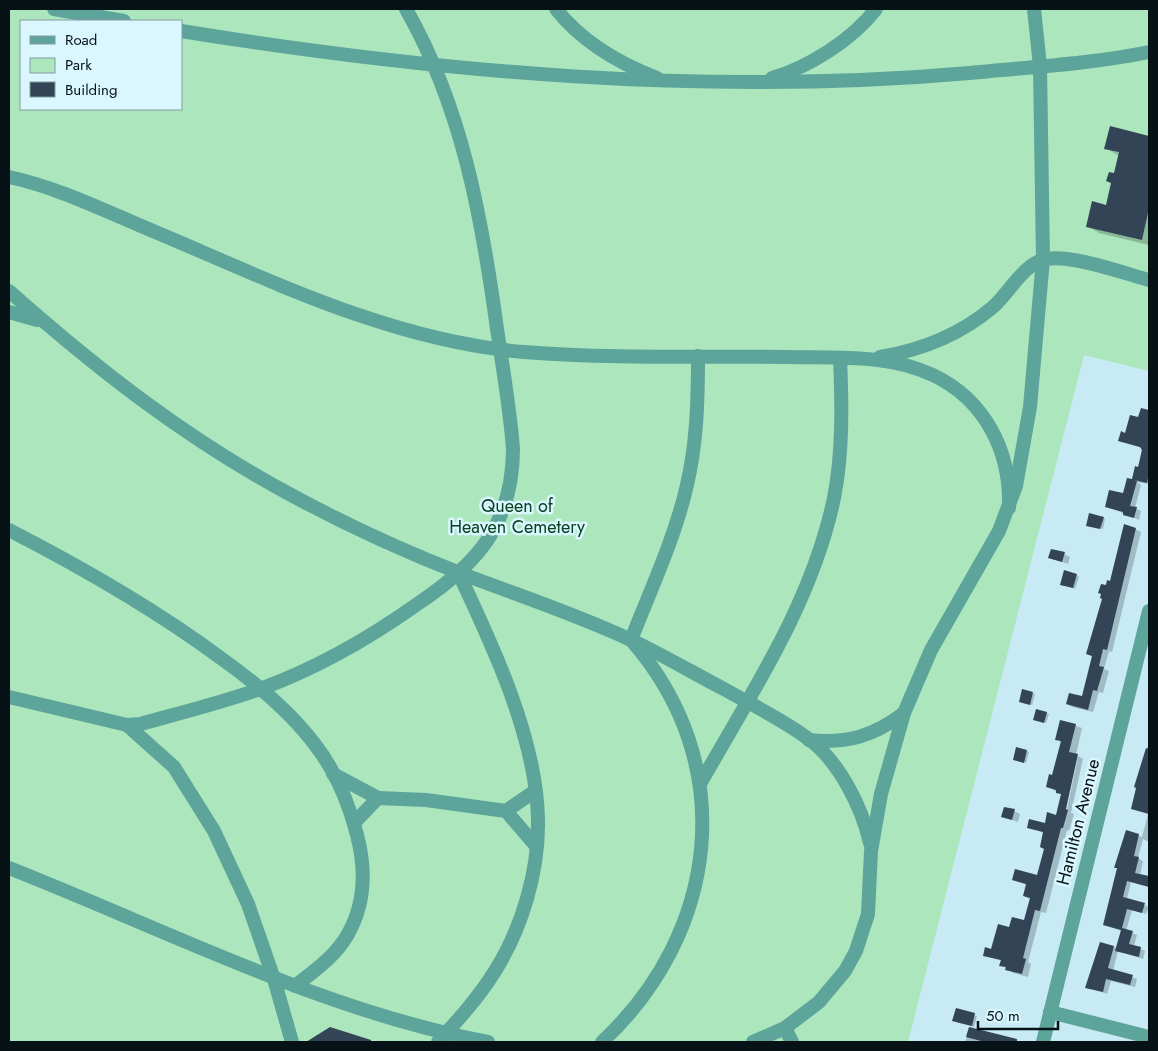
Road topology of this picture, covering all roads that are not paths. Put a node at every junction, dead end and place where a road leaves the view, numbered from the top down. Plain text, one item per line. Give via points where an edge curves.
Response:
1 (54, 9) edge
2 (406, 9) edge
3 (556, 9) edge
4 (876, 9) edge
5 (1034, 9) edge
6 (118, 20) edge
7 (182, 31) edge
8 (1149, 52) edge
9 (433, 65) junction
10 (1040, 66) junction
11 (667, 82) junction
12 (757, 82) junction
13 (9, 177) edge
14 (1043, 259) junction
15 (1149, 280) edge
16 (9, 291) edge
17 (9, 312) edge
18 (45, 323) junction
19 (500, 350) junction
20 (698, 356) junction
21 (840, 358) junction
22 (872, 359) junction
23 (1009, 508) junction
24 (9, 530) edge
25 (458, 572) junction
26 (1149, 611) edge
27 (631, 640) junction
28 (260, 689) junction
29 (9, 697) edge
30 (746, 702) junction
31 (904, 713) junction
32 (127, 725) junction
33 (809, 740) junction
34 (333, 774) junction
35 (700, 784) junction
36 (535, 791) junction
37 (378, 798) junction
38 (506, 811) junction
39 (354, 823) junction
40 (536, 846) junction
41 (871, 849) junction
42 (9, 868) edge
43 (274, 979) junction
44 (295, 986) junction
45 (1050, 1012) junction
46 (785, 1028) junction
47 (1149, 1037) edge
48 (442, 1038) edge
49 (292, 1042) edge
50 (488, 1042) edge
51 (602, 1042) edge
52 (753, 1042) edge
53 (792, 1042) edge
54 (1043, 1042) edge

1 - 6 street
2 - 9 street
3 - 11 street via 583,38 607,54
4 - 12 street via 855,31 818,56 785,74
5 - 10 street
7 - 9 street
8 - 10 street
9 - 11 street
9 - 19 street via 458,131 478,207
10 - 12 street via 902,79
10 - 14 street
11 - 12 street
13 - 19 street via 60,192 363,317 426,335
14 - 15 street via 1075,261
14 - 22 street via 966,328 932,344
14 - 23 street via 1030,407 1022,461
16 - 18 street
17 - 18 street
18 - 25 street via 103,373 218,453 293,496
19 - 20 street
19 - 25 street via 513,449 511,478 503,507 490,535 482,549
20 - 21 street
20 - 27 street via 695,437 686,488
21 - 22 street
21 - 30 street via 839,458 824,538 807,588
22 - 23 street via 931,374 978,408 996,436 1006,465
23 - 31 street via 986,556 931,650
24 - 28 street via 88,572 161,617 204,645
25 - 27 street
25 - 28 street via 424,600 361,640 316,665
25 - 36 street via 499,663 523,735
26 - 45 street, Hamilton Avenue
27 - 30 street
27 - 35 street via 646,657 670,697 689,742
28 - 32 street via 198,709
28 - 34 street via 306,734
29 - 32 street
30 - 33 street
30 - 35 street
31 - 33 street via 863,738 838,742
31 - 41 street via 881,794
32 - 43 street via 174,767 199,805 241,888
33 - 41 street via 829,760 852,796
34 - 37 street
34 - 39 street
35 - 51 street via 700,861 686,921 653,985
36 - 38 street
36 - 40 street
37 - 38 street
37 - 39 street
38 - 40 street
39 - 44 street via 364,881 356,920 336,951
40 - 48 street via 524,907 507,949 483,989
41 - 46 street via 868,914 856,951 833,987 803,1016
42 - 43 street
43 - 44 street
43 - 49 street
44 - 48 street
45 - 47 street
45 - 54 street, Hamilton Avenue
46 - 52 street
46 - 53 street
48 - 50 street

